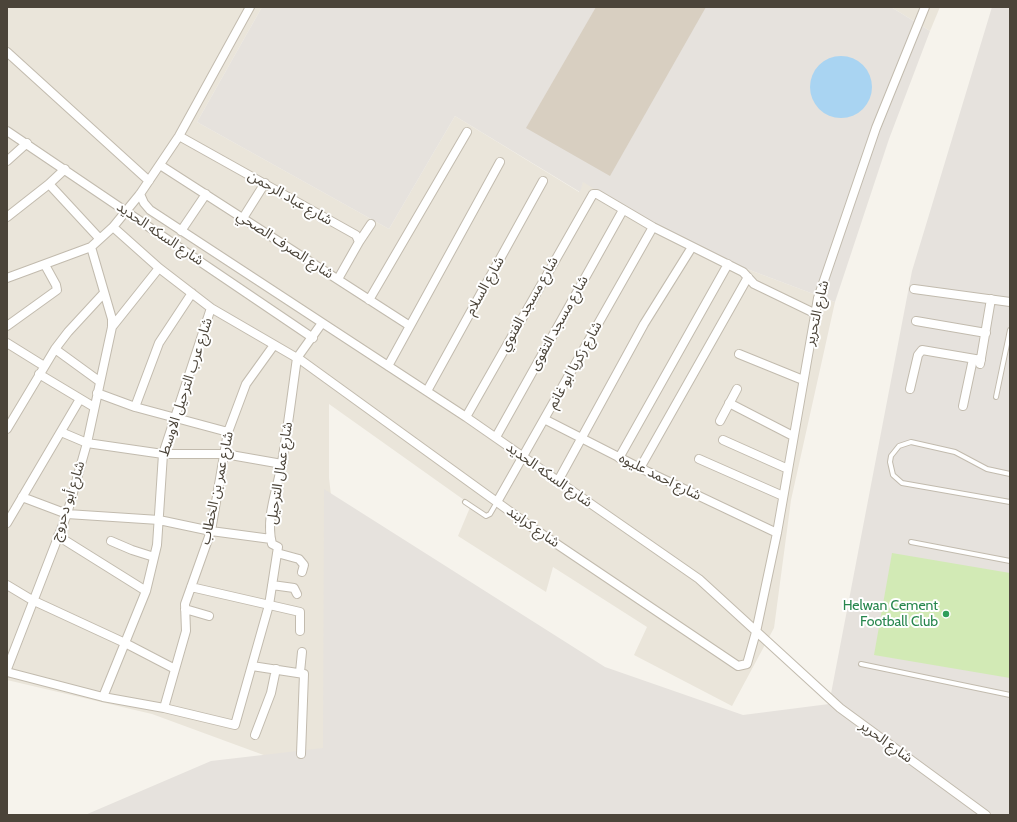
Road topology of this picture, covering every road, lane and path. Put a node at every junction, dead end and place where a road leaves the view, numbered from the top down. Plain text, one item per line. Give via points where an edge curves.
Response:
1 (250, 7) edge
2 (925, 7) edge
3 (7, 52) edge
4 (7, 130) edge
5 (467, 132) dead end
6 (179, 136) junction
7 (27, 143) junction
8 (7, 161) edge
9 (500, 162) dead end
10 (160, 165) junction
11 (65, 168) junction
12 (149, 181) junction
13 (543, 181) dead end
14 (265, 183) junction
15 (49, 184) junction
16 (140, 194) junction
17 (206, 194) junction
18 (127, 210) junction
19 (623, 210) junction
20 (7, 217) edge
21 (243, 218) junction
22 (371, 224) dead end
23 (113, 227) junction
24 (653, 227) junction
25 (181, 230) junction
26 (99, 238) junction
27 (359, 242) junction
28 (91, 247) junction
29 (692, 247) junction
30 (728, 264) junction
31 (45, 265) junction
32 (159, 268) junction
33 (748, 276) junction
34 (7, 278) edge
35 (338, 279) junction
36 (914, 289) dead end
37 (104, 293) junction
38 (192, 293) junction
39 (991, 299) junction
40 (370, 300) junction
41 (1010, 302) edge
42 (212, 308) junction
43 (814, 313) junction
44 (916, 321) dead end
45 (322, 323) junction
46 (7, 326) edge
47 (410, 326) junction
48 (112, 327) junction
49 (1010, 330) edge
50 (986, 333) junction
51 (313, 338) junction
52 (7, 343) edge
53 (274, 345) junction
54 (55, 349) junction
55 (739, 354) dead end
56 (298, 358) junction
57 (978, 361) junction
58 (44, 366) junction
59 (388, 366) junction
60 (39, 374) junction
61 (803, 380) junction
62 (99, 381) junction
63 (737, 389) dead end
64 (910, 389) dead end
65 (426, 391) junction
66 (97, 393) junction
67 (996, 397) dead end
68 (80, 399) junction
69 (729, 403) junction
70 (964, 406) dead end
71 (94, 407) junction
72 (135, 407) junction
73 (466, 417) junction
74 (174, 418) junction
75 (544, 419) junction
76 (720, 420) dead end
77 (7, 429) edge
78 (61, 432) junction
79 (228, 432) junction
80 (793, 436) junction
81 (496, 437) junction
82 (581, 438) junction
83 (723, 440) dead end
84 (87, 442) junction
85 (163, 454) junction
86 (225, 454) junction
87 (523, 456) junction
88 (619, 458) junction
89 (699, 459) dead end
90 (282, 464) junction
91 (640, 468) junction
92 (788, 469) junction
93 (1010, 474) edge
94 (558, 481) junction
95 (783, 496) junction
96 (22, 497) junction
97 (465, 502) dead end
98 (497, 502) junction
99 (1010, 502) edge
100 (67, 514) junction
101 (159, 520) junction
102 (7, 523) edge
103 (210, 531) junction
104 (777, 533) junction
105 (58, 536) junction
106 (271, 538) junction
107 (111, 541) dead end
108 (912, 542) dead end
109 (277, 553) junction
110 (154, 557) junction
111 (1010, 561) edge
112 (302, 572) dead end
113 (7, 585) edge
114 (272, 585) junction
115 (191, 587) junction
116 (146, 591) junction
117 (297, 594) dead end
118 (32, 600) junction
119 (269, 605) junction
120 (185, 609) junction
121 (209, 616) dead end
122 (300, 631) dead end
123 (756, 632) junction
124 (765, 641) joint
125 (125, 643) junction
126 (302, 652) dead end
127 (861, 664) dead end
128 (252, 666) junction
129 (175, 669) junction
130 (276, 669) junction
131 (7, 670) edge
132 (300, 672) junction
133 (1010, 695) edge
134 (103, 697) junction
135 (164, 708) junction
136 (255, 735) dead end
137 (301, 754) dead end
138 (986, 815) edge

1 - 6 street
2 - 43 street, شارع التحرير via 876,128
3 - 12 street
4 - 7 street, شارع السكه الحديد
5 - 40 street
6 - 10 street
6 - 14 street, شارع عباد الرحمن
7 - 8 street
7 - 11 street, شارع السكه الحديد
9 - 47 street
10 - 12 street
10 - 17 street, شارع الصرف الصحي
11 - 15 street
11 - 18 street, شارع السكه الحديد
12 - 16 street
13 - 65 street, شارع السلام
14 - 21 street
14 - 27 street, شارع عباد الرحمن via 356,236
15 - 20 street
15 - 26 street
16 - 18 street
16 - 25 street, شارع السكه الحديد via 150,210
17 - 21 street, شارع الصرف الصحي
17 - 25 street
18 - 23 street
18 - 51 street, شارع السكه الحديد
19 - 24 street
19 - 73 street, شارع مسجد الفتوي via 594,194 590,196
19 - 81 street, شارع مسجد التقوى
21 - 35 street, شارع الصرف الصحي
22 - 27 street
23 - 26 street
23 - 32 street, شارع السكه الحديد
24 - 29 street
24 - 75 street, شارع زكريا ابو غانم
25 - 45 street, شارع السكه الحديد
26 - 28 street
27 - 35 street
28 - 31 street
28 - 37 street, شارع أبو دحروج
29 - 30 street
29 - 82 street via 644,324
30 - 33 street
30 - 88 street
31 - 34 street
31 - 46 street via 57,290
32 - 38 street, شارع السكه الحديد
32 - 48 street, شارع أبو دحروج
33 - 43 street via 754,284
33 - 91 street
35 - 40 street, شارع الصرف الصحي
36 - 39 street
37 - 48 street, شارع أبو دحروج
37 - 54 street
38 - 42 street, شارع السكه الحديد
38 - 72 street via 159,343
39 - 41 street
39 - 50 street
40 - 47 street, شارع الصرف الصحي
42 - 53 street, شارع السكه الحديد
42 - 74 street, شارع عرب الترحيل الاوسط
43 - 61 street, شارع التحرير
44 - 50 street
45 - 51 street
45 - 59 street, شارع السكه الحديد
47 - 59 street
48 - 62 street, شارع أبو دحروج
49 - 67 lane
50 - 57 street
51 - 56 street
52 - 58 street
53 - 56 street, شارع السكه الحديد
53 - 79 street, شارع عمر بن الخطاب via 246,384
54 - 58 street
54 - 62 street
55 - 61 street
56 - 90 street, شارع عمال الترحيل
56 - 98 street, شارع كرابند
57 - 64 street via 922,350 918,355
57 - 70 street
58 - 60 street
59 - 65 street, شارع السكه الحديد
60 - 68 street
60 - 77 street
61 - 80 street, شارع التحرير
62 - 66 street, شارع أبو دحروج
63 - 69 street
65 - 73 street, شارع السكه الحديد
66 - 71 street, شارع أبو دحروج
66 - 72 street
68 - 71 street
68 - 78 street
69 - 76 street
69 - 80 street
71 - 84 street, شارع أبو دحروج
72 - 74 street
73 - 81 street, شارع السكه الحديد
74 - 79 street
74 - 85 street, شارع عرب الترحيل الاوسط
75 - 82 street, شارع احمد عليوه
75 - 87 street, شارع زكريا ابو غانم
78 - 84 street
78 - 96 street
79 - 86 street, شارع عمر بن الخطاب
80 - 92 street, شارع التحرير
81 - 87 street, شارع السكه الحديد
82 - 88 street, شارع احمد عليوه
82 - 94 street
83 - 92 street
84 - 85 street
84 - 100 street, شارع أبو دحروج
85 - 86 street
85 - 101 street, شارع عرب الترحيل الاوسط
86 - 90 street
86 - 103 street, شارع عمر بن الخطاب
87 - 94 street, شارع السكه الحديد
87 - 98 street, شارع زكريا ابو غانم
88 - 91 street, شارع احمد عليوه
89 - 95 street
90 - 106 street, شارع عمال الترحيل via 271,510
91 - 104 street, شارع احمد عليوه
92 - 95 street, شارع التحرير
93 - 99 lane via 987,469 955,452 911,442 894,450 890,462 893,475 902,483
94 - 123 street, شارع السكه الحديد via 699,579
95 - 104 street, شارع التحرير
96 - 100 street
96 - 102 street
97 - 98 lane via 486,516
98 - 123 street, شارع كرابند via 738,666 743,666 749,660
100 - 101 street
100 - 105 street, شارع أبو دحروج
101 - 103 street
101 - 110 street, شارع عرب الترحيل الاوسط
103 - 106 street
103 - 115 street, شارع عمر بن الخطاب
104 - 123 street, شارع التحرير
105 - 116 street
105 - 118 street, شارع أبو دحروج
106 - 109 street, شارع عمال الترحيل via 272,544 278,546
107 - 110 street
108 - 111 lane
109 - 112 street via 299,559 304,565
109 - 114 street
110 - 116 street, شارع عرب الترحيل الاوسط
113 - 118 street
114 - 117 street via 294,588
114 - 119 street
115 - 119 street
115 - 120 street, شارع عمر بن الخطاب
116 - 125 street, شارع عرب الترحيل الاوسط
118 - 125 street
118 - 131 street, شارع أبو دحروج
119 - 122 street via 301,612
119 - 128 street
120 - 121 street
120 - 129 street, شارع عمر بن الخطاب via 186,631
123 - 124 street, شارع السكه الحديد
124 - 138 street, شارع الحرير via 840,708
125 - 129 street
125 - 134 street, شارع عرب الترحيل الاوسط
126 - 132 street
127 - 133 lane
128 - 130 street
128 - 135 street via 234,725
129 - 135 street, شارع عمر بن الخطاب
130 - 132 street
130 - 136 street via 272,693
131 - 134 street
132 - 137 street via 305,676
134 - 135 street

